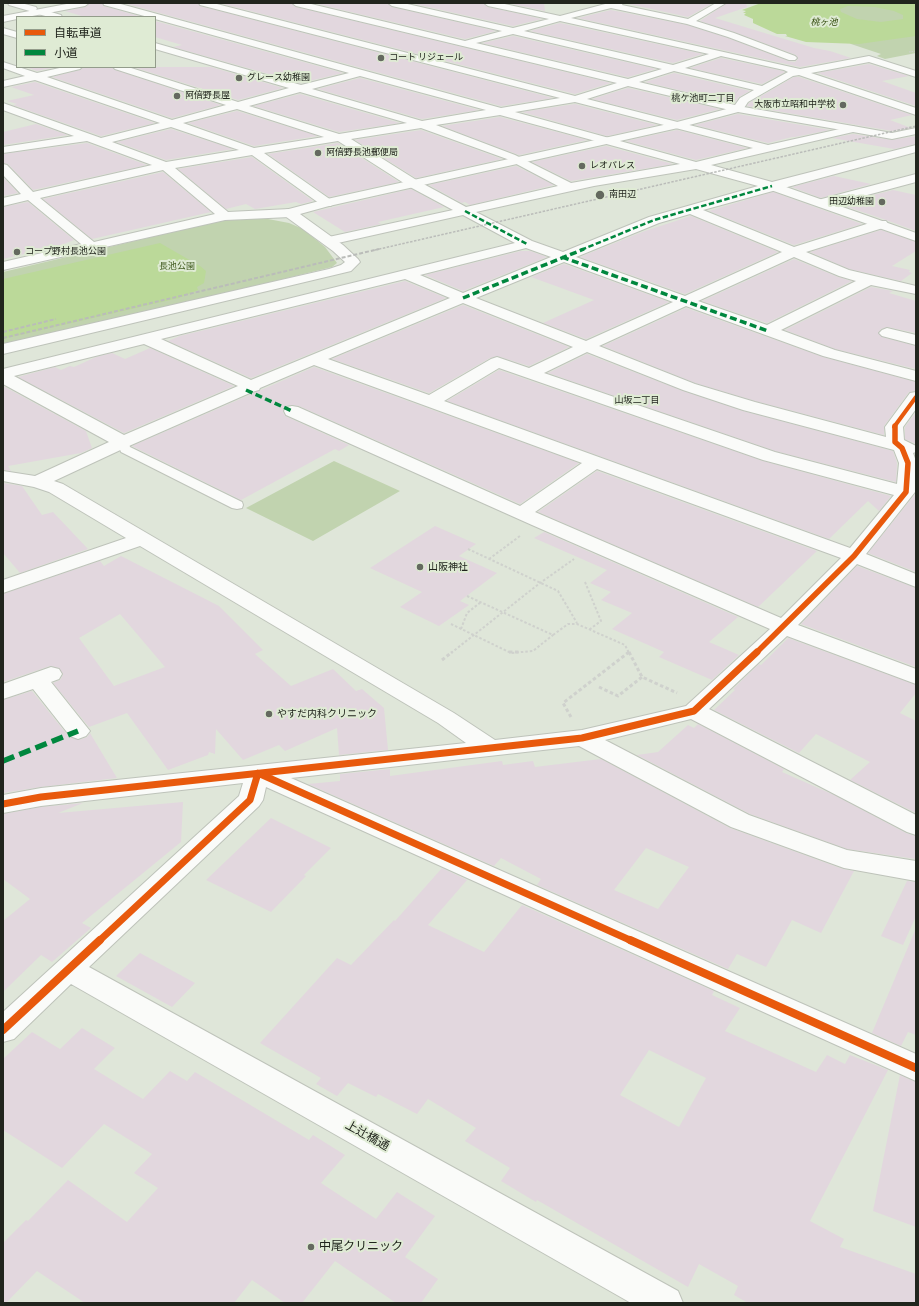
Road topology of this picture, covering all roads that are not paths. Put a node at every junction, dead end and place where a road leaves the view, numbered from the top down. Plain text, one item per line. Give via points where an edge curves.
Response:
1 (12, 3) edge
2 (64, 3) edge
3 (85, 3) edge
4 (107, 3) edge
5 (203, 3) edge
6 (296, 3) edge
7 (392, 3) edge
8 (489, 3) edge
9 (722, 3) edge
10 (615, 4) edge
11 (346, 6) dead end
12 (326, 10) junction
13 (37, 11) junction
14 (3, 15) edge
15 (54, 16) edge
16 (155, 16) edge
17 (156, 16) edge
18 (3, 19) edge
19 (560, 19) junction
20 (276, 22) junction
21 (375, 22) junction
22 (689, 22) junction
23 (256, 27) dead end
24 (242, 30) dead end
25 (3, 31) edge
26 (514, 31) junction
27 (221, 34) junction
28 (324, 34) junction
29 (16, 35) edge
30 (198, 40) dead end
31 (184, 43) dead end
32 (465, 44) junction
33 (157, 48) edge
34 (719, 54) junction
35 (414, 57) junction
36 (394, 63) dead end
37 (3, 65) edge
38 (380, 67) dead end
39 (73, 68) edge
40 (121, 68) edge
41 (673, 68) junction
42 (819, 69) junction
43 (359, 72) junction
44 (799, 72) junction
45 (916, 74) edge
46 (36, 76) junction
47 (627, 83) junction
48 (3, 84) edge
49 (300, 88) junction
50 (763, 89) junction
51 (576, 99) junction
52 (237, 105) junction
53 (3, 106) edge
54 (738, 109) junction
55 (502, 112) junction
56 (916, 112) edge
57 (172, 122) junction
58 (423, 124) junction
59 (678, 125) junction
60 (853, 129) junction
61 (916, 131) edge
62 (340, 138) junction
63 (94, 140) junction
64 (608, 140) junction
65 (916, 148) edge
66 (769, 149) junction
67 (3, 150) edge
68 (255, 152) junction
69 (518, 161) junction
70 (697, 165) junction
71 (165, 166) junction
72 (849, 166) junction
73 (3, 168) edge
74 (916, 178) edge
75 (897, 183) junction
76 (414, 184) junction
77 (772, 186) junction
78 (569, 187) junction
79 (30, 196) junction
80 (3, 202) edge
81 (822, 203) junction
82 (327, 204) junction
83 (693, 210) junction
84 (465, 211) junction
85 (290, 214) junction
86 (225, 216) junction
87 (881, 224) junction
88 (916, 237) edge
89 (329, 241) junction
90 (527, 244) junction
91 (91, 246) junction
92 (794, 252) junction
93 (562, 257) junction
94 (3, 266) edge
95 (406, 274) junction
96 (869, 280) junction
97 (916, 290) edge
98 (463, 298) junction
99 (686, 301) junction
100 (768, 331) junction
101 (886, 333) dead end
102 (147, 339) junction
103 (916, 340) edge
104 (586, 346) junction
105 (3, 349) edge
106 (314, 359) junction
107 (530, 373) junction
108 (3, 376) edge
109 (916, 376) edge
110 (253, 387) junction
111 (916, 397) edge
112 (430, 402) junction
113 (292, 411) dead end
114 (123, 442) junction
115 (909, 449) edge
116 (594, 462) junction
117 (3, 476) edge
118 (37, 482) junction
119 (906, 492) junction
120 (237, 505) dead end
121 (522, 513) junction
122 (142, 539) junction
123 (854, 556) junction
124 (916, 581) edge
125 (3, 587) edge
126 (784, 627) junction
127 (916, 677) edge
128 (3, 692) edge
129 (698, 707) junction
130 (78, 730) dead end
131 (582, 738) junction
132 (492, 749) junction
133 (258, 773) junction
134 (3, 804) edge
135 (916, 826) edge
136 (916, 871) edge
137 (68, 969) junction
138 (9, 1018) edge
139 (916, 1068) edge
140 (665, 1303) edge

1 - 13 street
2 - 13 street
3 - 13 street
4 - 16 street
5 - 20 street
6 - 12 street
7 - 26 street
8 - 19 street
9 - 22 street
10 - 19 street
10 - 22 street
11 - 12 street
12 - 20 street
12 - 21 street
13 - 14 street
13 - 15 street
13 - 18 street
17 - 27 street
19 - 26 street
19 - 34 street
20 - 23 street
20 - 28 street
21 - 28 street
21 - 32 street
22 - 42 street via 731,35
24 - 27 street
25 - 29 street
26 - 32 street
26 - 41 street
27 - 30 street
27 - 43 street
28 - 35 street
31 - 33 street
32 - 35 street
32 - 47 street
33 - 49 street
34 - 41 street
34 - 44 street
35 - 36 street
35 - 51 street
37 - 46 street
38 - 43 street
39 - 46 street
40 - 52 street
41 - 47 street
41 - 50 street
42 - 44 street
42 - 45 street via 869,59
43 - 49 street
43 - 55 street
44 - 50 street via 790,74
44 - 56 street
46 - 48 street
46 - 57 street
47 - 51 street
47 - 54 street
49 - 52 street
49 - 58 street
50 - 54 street via 744,100
51 - 55 street
51 - 59 street
52 - 57 street
52 - 62 street
53 - 63 street
54 - 59 street
54 - 60 street
55 - 58 street
55 - 64 street
57 - 63 street
57 - 68 street
58 - 62 street
58 - 69 street
59 - 64 street
59 - 66 street
60 - 61 street via 892,136
60 - 66 street
62 - 68 street
62 - 76 street
63 - 67 street
63 - 71 street
64 - 69 street
64 - 70 street
65 - 72 street
66 - 70 street
68 - 71 street
68 - 82 street
69 - 76 street
69 - 78 street
70 - 77 street
70 - 78 street
71 - 79 street
71 - 86 street
72 - 75 street
72 - 77 street
73 - 79 street
74 - 75 street
75 - 81 street
76 - 82 street
76 - 84 street
77 - 81 street
77 - 83 street
78 - 84 street
79 - 80 street
79 - 91 street
81 - 87 street
82 - 85 street
83 - 92 street
83 - 93 street via 654,220
84 - 89 street
84 - 90 street
85 - 86 street
85 - 89 street
86 - 91 street
87 - 88 street
87 - 92 street
89 - 105 street via 353,262 346,268
90 - 93 street
90 - 95 street
91 - 94 street
92 - 96 street via 844,273
92 - 99 street
93 - 98 street
93 - 99 street
95 - 98 street
95 - 102 street
96 - 97 street
96 - 100 street
98 - 104 street
98 - 106 street
99 - 100 street
99 - 104 street
100 - 109 street via 829,353
101 - 103 street
102 - 108 street
102 - 110 street
104 - 107 street
104 - 115 street via 689,387 749,406
106 - 110 street
106 - 112 street
107 - 112 street via 497,362
107 - 119 street via 769,456
108 - 114 street
110 - 114 street
111 - 115 street via 894,427 895,442
112 - 116 street
113 - 121 street
114 - 118 street
114 - 120 lane via 125,449
115 - 119 street
116 - 121 street
116 - 123 street
117 - 118 street
118 - 122 street via 56,488
119 - 123 street
121 - 126 street
122 - 125 street
122 - 132 street via 446,718
123 - 124 street
123 - 126 street
126 - 127 street
126 - 129 street
128 - 130 street via 44,676
129 - 131 street
129 - 135 street
131 - 132 street
131 - 136 street via 740,821 844,859
132 - 133 street
133 - 134 street via 41,797
133 - 137 street via 250,800
133 - 139 street
137 - 138 street
137 - 140 street, 上辻橋通

